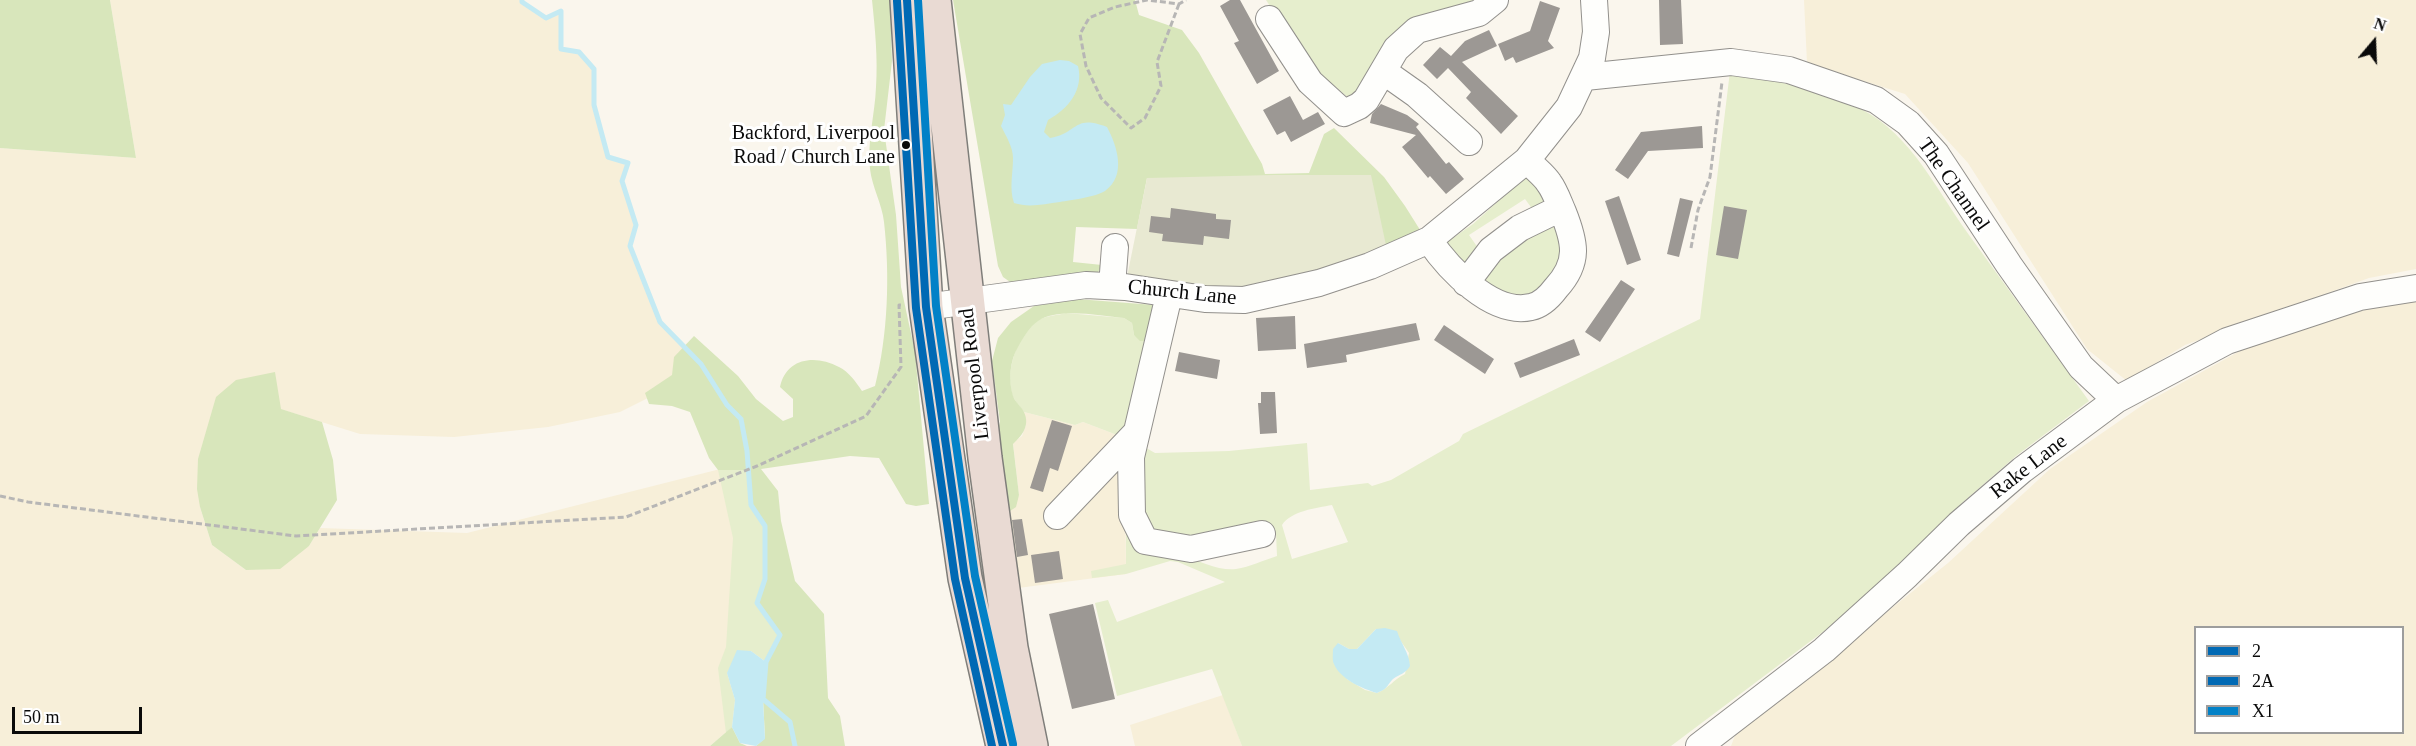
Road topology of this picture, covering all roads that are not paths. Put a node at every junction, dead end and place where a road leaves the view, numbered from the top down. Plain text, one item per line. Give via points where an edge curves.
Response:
1 (907, 0) edge
2 (934, 0) edge
3 (1495, 0) edge
4 (1594, 0) edge
5 (1269, 19) dead end
6 (1383, 71) junction
7 (1585, 77) junction
8 (1468, 142) dead end
9 (1527, 160) junction
10 (1561, 208) junction
11 (1429, 240) junction
12 (1115, 247) dead end
13 (1466, 283) junction
14 (1112, 286) junction
15 (2416, 288) edge
16 (1169, 295) junction
17 (966, 302) junction
18 (926, 307) junction
19 (2116, 400) junction
20 (1136, 433) junction
21 (1057, 516) dead end
22 (1262, 534) dead end
23 (1003, 746) edge
24 (1031, 746) edge
25 (1699, 746) edge

1 - 18 highway, Liverpool Road
2 - 17 highway, Liverpool Road
3 - 6 street via 1479,13 1417,30 1396,49
4 - 7 street, Church Lane via 1596,32
5 - 6 street via 1310,82 1344,113 1366,100
6 - 8 street via 1417,95
7 - 9 street, Church Lane via 1569,107
7 - 19 street, The Channel via 1724,63 1789,70 1876,100 1908,123 1936,154 2081,367
9 - 10 street via 1549,183
9 - 11 street, Church Lane
10 - 13 street via 1520,228 1491,250
10 - 13 street via 1574,252 1571,268 1547,298 1532,307 1514,308 1494,301
11 - 13 street
11 - 16 street, Church Lane via 1370,266 1277,294 1244,300
12 - 14 street
14 - 16 street, Church Lane
14 - 17 street, Church Lane via 1086,285
15 - 19 street, Rake Lane via 2360,297 2227,341
16 - 20 street
17 - 18 street, Church Lane
17 - 24 highway, Liverpool Road via 1011,648
18 - 23 highway, Liverpool Road via 965,578
19 - 25 street, Rake Lane via 2022,470 1824,650
20 - 21 street
20 - 22 street via 1131,457 1132,515 1145,541 1191,549

